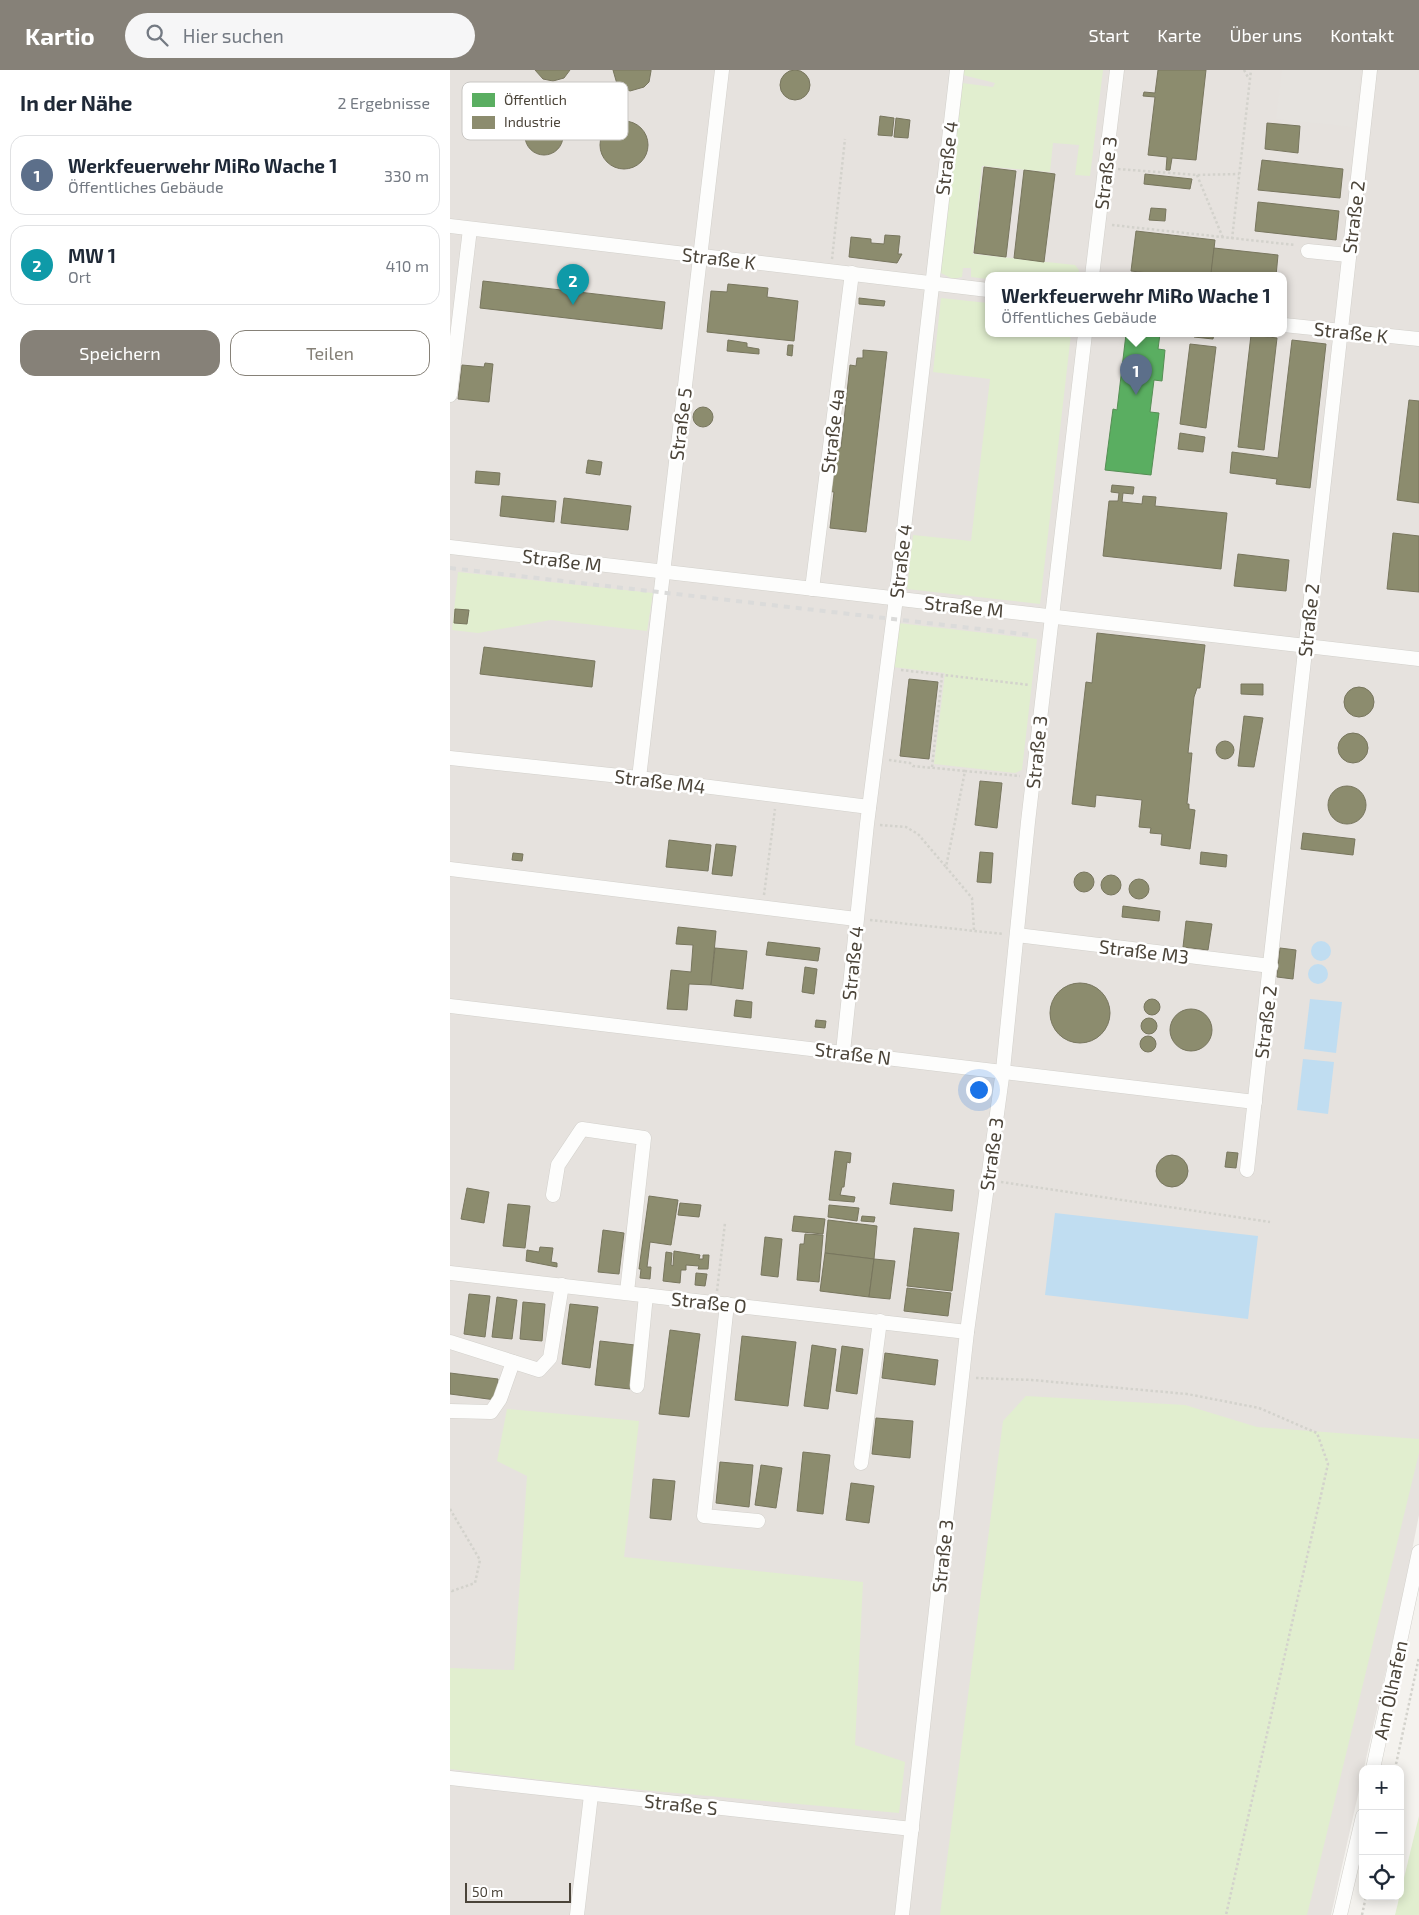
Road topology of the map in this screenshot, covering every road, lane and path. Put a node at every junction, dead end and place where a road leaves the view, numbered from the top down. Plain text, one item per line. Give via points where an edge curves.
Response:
1 (722, 70) edge
2 (957, 70) edge
3 (1118, 70) edge
4 (1244, 70) edge
5 (1251, 70) edge
6 (1370, 70) edge
7 (1249, 81) junction
8 (845, 139) dead end
9 (1105, 168) junction
10 (1239, 174) junction
11 (1197, 176) junction
12 (1098, 224) junction
13 (450, 226) edge
14 (470, 228) junction
15 (1224, 238) junction
16 (1232, 239) junction
17 (1308, 251) joint
18 (1348, 255) junction
19 (700, 256) junction
20 (830, 271) junction
21 (1092, 272) edge
22 (852, 273) junction
23 (932, 283) junction
24 (985, 290) edge
25 (1287, 325) edge
26 (1340, 331) junction
27 (1085, 337) edge
28 (1419, 339) edge
29 (450, 395) edge
30 (450, 547) edge
31 (663, 572) junction
32 (812, 588) junction
33 (896, 598) junction
34 (1051, 616) junction
35 (1305, 647) junction
36 (1419, 659) edge
37 (887, 669) junction
38 (942, 676) junction
39 (1044, 686) junction
40 (450, 758) edge
41 (876, 759) junction
42 (932, 768) junction
43 (966, 771) junction
44 (1033, 777) junction
45 (639, 778) junction
46 (776, 795) junction
47 (869, 807) junction
48 (867, 824) junction
49 (946, 868) junction
50 (450, 869) edge
51 (762, 907) junction
52 (856, 919) junction
53 (974, 930) junction
54 (1018, 935) junction
55 (1271, 966) junction
56 (450, 1006) edge
57 (843, 1052) junction
58 (1003, 1070) junction
59 (1255, 1102) junction
60 (1247, 1170) dead end
61 (987, 1180) junction
62 (553, 1195) dead end
63 (1270, 1222) dead end
64 (725, 1223) dead end
65 (450, 1272) edge
66 (562, 1285) junction
67 (627, 1292) junction
68 (646, 1295) junction
69 (722, 1303) junction
70 (880, 1321) junction
71 (967, 1332) junction
72 (450, 1342) edge
73 (513, 1362) junction
74 (962, 1378) junction
75 (637, 1386) dead end
76 (450, 1411) edge
77 (861, 1463) dead end
78 (450, 1510) edge
79 (758, 1521) dead end
80 (1419, 1552) edge
81 (451, 1592) edge
82 (1419, 1657) edge
83 (1374, 1765) edge
84 (1396, 1765) edge
85 (450, 1778) edge
86 (591, 1794) junction
87 (912, 1829) junction
88 (1359, 1833) edge
89 (1365, 1900) edge
90 (577, 1915) edge
91 (902, 1915) edge
92 (1226, 1915) edge
93 (1340, 1915) edge
94 (1362, 1915) edge

1 - 19 street, Straße 5
2 - 23 street, Straße 4
3 - 9 street, Straße 3
4 - 7 path
5 - 7 path
6 - 18 street, Straße 2
7 - 10 path
8 - 20 path
9 - 11 path
9 - 12 street, Straße 3
10 - 11 path
10 - 16 path
11 - 15 path
12 - 15 path
12 - 21 street, Straße 3
13 - 14 street, Straße K
14 - 19 street, Straße K
14 - 29 street
15 - 16 path
16 - 17 path via 1304,246
17 - 18 street
18 - 26 street, Straße 2
19 - 20 street, Straße K
19 - 31 street, Straße 5
20 - 22 street, Straße K
22 - 23 street, Straße K
22 - 32 street, Straße 4a
23 - 24 street, Straße K
23 - 33 street, Straße 4
25 - 26 street, Straße K
26 - 28 street, Straße K
26 - 35 street, Straße 2
27 - 34 street, Straße 3
30 - 31 street, Straße M
31 - 32 street, Straße M
31 - 45 street, Straße 5
32 - 33 street, Straße M
33 - 34 street, Straße M
33 - 37 street, Straße 4
34 - 35 street, Straße M
34 - 39 street, Straße 3
35 - 36 street, Straße M
35 - 55 street, Straße 2
37 - 38 path
37 - 41 street, Straße 4
38 - 39 path
38 - 42 path
39 - 44 street, Straße 3
40 - 45 street, Straße M4
41 - 42 path
41 - 47 street, Straße 4
42 - 43 path
43 - 44 path
43 - 49 path
44 - 54 street, Straße 3
45 - 46 street, Straße M4
46 - 47 street, Straße M4
46 - 51 path
47 - 48 street, Straße 4
48 - 49 path via 906,827 918,834
48 - 52 street, Straße 4
49 - 53 path via 972,898
50 - 51 street
51 - 52 street
52 - 53 path
52 - 57 street, Straße 4
53 - 54 path
54 - 55 street, Straße M3
54 - 58 street, Straße 3
55 - 59 street, Straße 2
56 - 57 street, Straße N
57 - 58 street, Straße N
58 - 59 street, Straße N
58 - 61 street, Straße 3
59 - 60 street, Straße 2
61 - 63 path
61 - 71 street, Straße 3
62 - 67 street via 558,1165 582,1129 644,1138
64 - 69 path
65 - 66 street, Straße O
66 - 67 street, Straße O
66 - 73 street via 550,1358 539,1370
67 - 68 street, Straße O
68 - 69 street, Straße O
68 - 75 street
69 - 70 street, Straße O
69 - 79 street via 704,1516
70 - 71 street, Straße O
70 - 77 street
71 - 74 street, Straße 3
72 - 73 street
73 - 76 street via 500,1399 491,1412
74 - 87 street, Straße 3
74 - 92 path via 1032,1380 1188,1394 1259,1408 1317,1433 1328,1464
78 - 81 path via 480,1560 475,1583
80 - 83 street, Am Ölhafen
82 - 84 path
85 - 86 street, Straße S
86 - 87 street, Straße S
86 - 90 street
87 - 91 street, Straße 3
88 - 93 street
89 - 94 path

